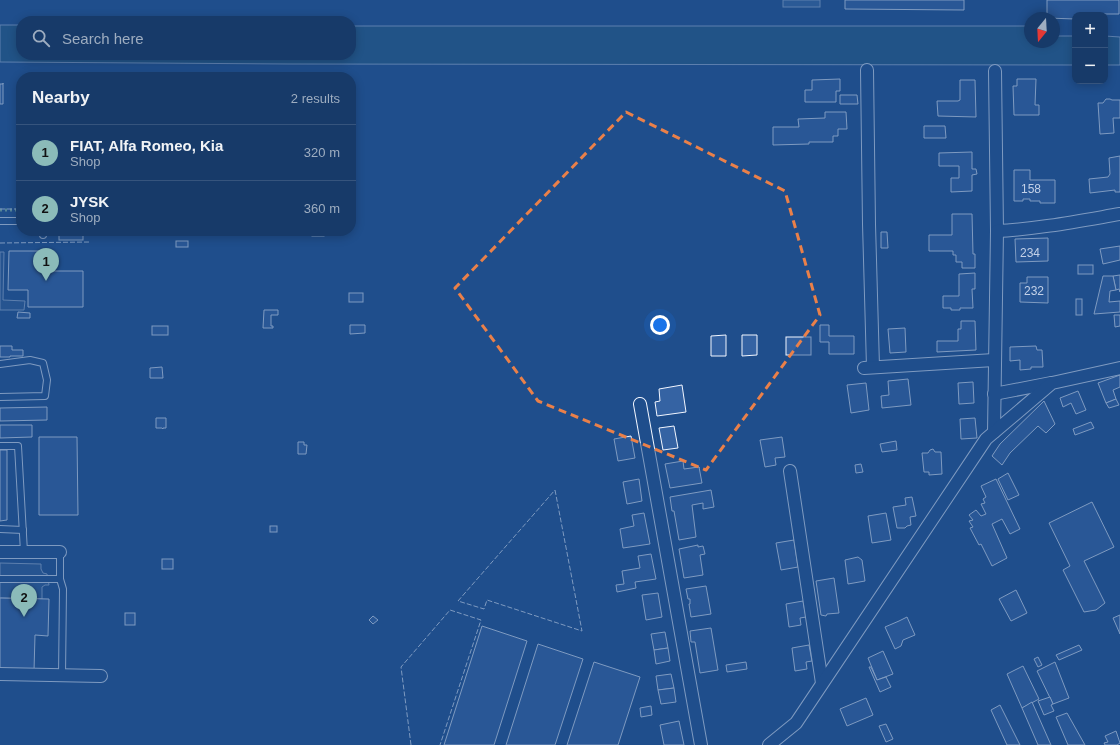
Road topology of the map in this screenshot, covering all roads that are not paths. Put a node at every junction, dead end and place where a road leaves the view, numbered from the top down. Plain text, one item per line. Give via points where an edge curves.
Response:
1 (867, 70) dead end
2 (995, 71) dead end
3 (1120, 214) edge
4 (0, 221) edge
5 (16, 221) edge
6 (997, 231) junction
7 (994, 360) junction
8 (0, 364) edge
9 (1120, 368) edge
10 (1052, 383) junction
11 (994, 394) junction
12 (0, 397) edge
13 (640, 404) dead end
14 (994, 432) junction
15 (0, 446) edge
16 (790, 471) dead end
17 (0, 529) edge
18 (23, 530) junction
19 (0, 552) edge
20 (24, 552) junction
21 (60, 552) joint
22 (0, 579) edge
23 (60, 579) junction
24 (0, 674) edge
25 (62, 676) junction
26 (101, 676) dead end
27 (822, 683) junction
28 (701, 745) edge
29 (769, 745) edge

1 - 7 street via 868,368
2 - 6 street
3 - 6 street via 1049,226
4 - 5 lane
6 - 7 street
7 - 11 street
8 - 12 lane via 30,360 43,363 47,380 45,396
9 - 10 street
10 - 11 street
10 - 14 street
11 - 14 street
13 - 28 street
14 - 27 street via 986,439
15 - 18 lane via 18,446
16 - 27 street
17 - 18 lane
18 - 20 lane
19 - 20 street
20 - 21 street
21 - 23 lane
22 - 23 lane
23 - 25 lane via 63,589
24 - 25 street
25 - 26 street
27 - 29 street via 796,723

